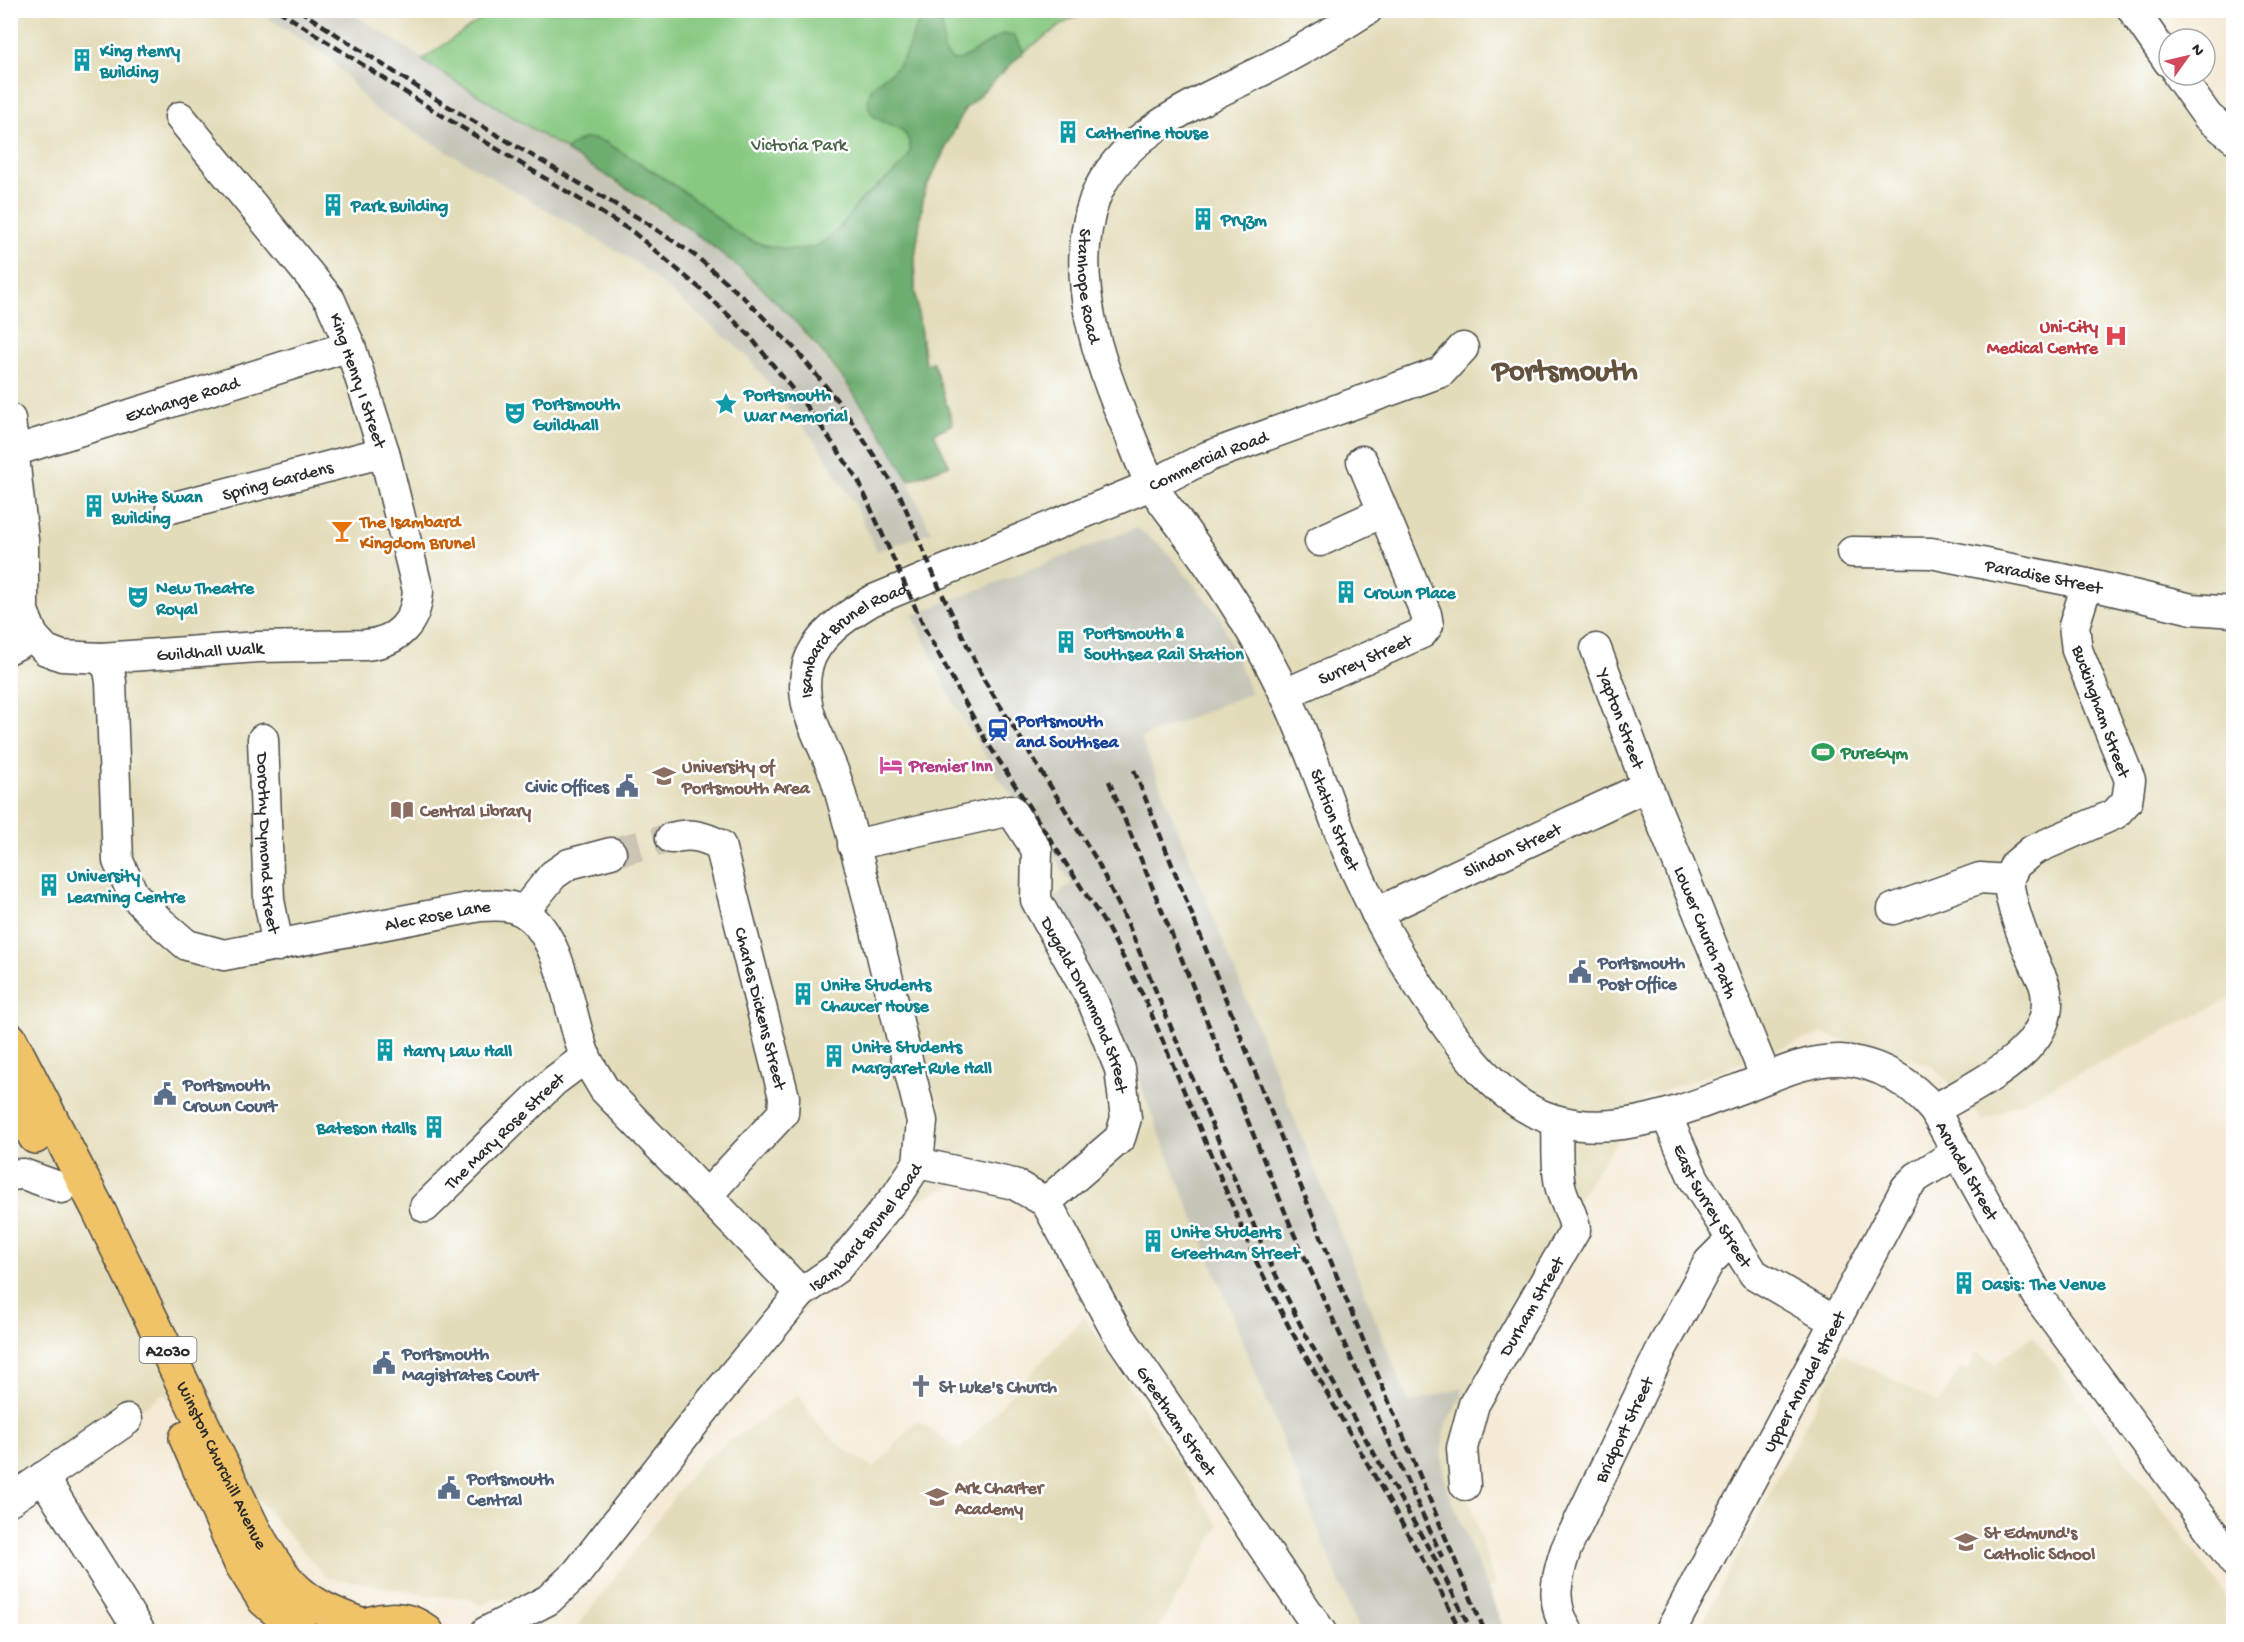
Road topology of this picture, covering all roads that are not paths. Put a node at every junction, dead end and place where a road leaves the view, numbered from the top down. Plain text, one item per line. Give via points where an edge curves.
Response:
1 (1367, 10) edge
2 (2133, 10) edge
3 (2157, 45) edge
4 (2187, 87) edge
5 (180, 117) dead end
6 (2234, 138) edge
7 (350, 346) junction
8 (1463, 348) dead end
9 (10, 419) edge
10 (14, 451) junction
11 (384, 452) junction
12 (1362, 461) dead end
13 (1151, 484) junction
14 (171, 508) dead end
15 (1383, 512) junction
16 (1320, 541) dead end
17 (1852, 552) dead end
18 (948, 567) joint
19 (2087, 584) junction
20 (2234, 612) edge
21 (412, 621) joint
22 (22, 642) edge
23 (1596, 650) dead end
24 (101, 658) junction
25 (1285, 694) junction
26 (263, 739) dead end
27 (1647, 786) junction
28 (671, 838) tunnel mouth
29 (853, 845) junction
30 (611, 853) tunnel mouth
31 (2008, 880) junction
32 (1893, 909) dead end
33 (524, 911) junction
34 (1376, 913) junction
35 (278, 946) junction
36 (10, 1039) edge
37 (585, 1057) junction
38 (1766, 1078) junction
39 (13, 1107) edge
40 (1934, 1110) junction
41 (1667, 1117) junction
42 (1557, 1123) junction
43 (1958, 1152) junction
44 (918, 1163) junction
45 (10, 1175) edge
46 (62, 1188) junction
47 (708, 1194) junction
48 (1046, 1202) junction
49 (425, 1207) dead end
50 (1731, 1241) junction
51 (801, 1293) junction
52 (1834, 1321) junction
53 (127, 1420) dead end
54 (43, 1477) junction
55 (1465, 1485) dead end
56 (10, 1500) edge
57 (2234, 1562) edge
58 (358, 1628) edge
59 (140, 1632) edge
60 (301, 1632) edge
61 (427, 1632) edge
62 (486, 1632) edge
63 (1321, 1632) edge
64 (1568, 1632) edge
65 (1670, 1632) edge

1 - 13 street, Stanhope Road via 1331,34 1182,111 1136,143 1102,182 1094,202 1086,248 1088,298 1104,364
2 - 3 street
4 - 6 street via 2208,117
5 - 7 street, King Henry I Street via 330,300
7 - 10 street, Exchange Road
7 - 11 street, King Henry I Street
8 - 13 street, Commercial Road via 1441,372 1209,456
9 - 10 street
10 - 22 street via 23,540
11 - 14 street, Spring Gardens
11 - 21 street, King Henry I Street via 418,591
12 - 15 street, Surrey Street
13 - 18 street, Commercial Road
13 - 25 street, Station Street via 1260,647
15 - 16 street
15 - 25 street, Surrey Street via 1428,625 1422,633
17 - 19 street, Paradise Street via 1932,553
18 - 29 street, Isambard Brunel Road via 852,612 814,649 806,669 806,706 838,782
19 - 20 street, Paradise Street via 2192,609
19 - 31 street, Buckingham Street via 2074,626 2077,650 2130,780 2127,801 2115,814 2033,850 2015,865
21 - 24 street, Guildhall Walk via 381,643
22 - 24 street, Guildhall Walk via 62,656
23 - 27 street, Yapton Street
24 - 35 street, Alec Rose Lane via 111,682 118,861 133,894 187,945 224,955
25 - 34 street, Station Street
26 - 35 street, Dorothy Dymond Street via 269,900
27 - 34 street, Slindon Street
27 - 38 street, Lower Church Path
28 - 47 street, Charles Dickens Street via 686,834 720,845 784,1096 783,1113
29 - 44 street, Isambard Brunel Road via 922,1121
29 - 48 street, Dugald Drummond Street via 1011,810 1037,850 1036,900 1093,1002 1120,1068 1126,1118 1120,1138
30 - 33 street via 569,864 553,875
31 - 32 street via 1980,878
31 - 40 street via 2012,910 2046,992 2046,1020 2018,1058
33 - 35 street, Alec Rose Lane via 502,905 480,906
33 - 37 street via 540,925 551,945
34 - 42 street, Station Street via 1419,987 1471,1060 1514,1100
36 - 58 main road, Winston Churchill Avenue / A2030 via 98,1209 255,1532 292,1587
37 - 47 street via 604,1089
37 - 49 street, The Mary Rose Street via 554,1081
38 - 40 street, Arundel Street via 1812,1062 1844,1060 1877,1068 1900,1079 1916,1089
38 - 41 street, Arundel Street
39 - 46 main road, Winston Churchill Avenue / A2030
40 - 43 street, Arundel Street
41 - 42 street, Arundel Street via 1612,1126
41 - 50 street, East Surrey Street via 1694,1179
42 - 55 street, Durham Street via 1559,1181 1575,1230 1474,1404 1462,1448
43 - 52 street, Upper Arundel street via 1906,1188
43 - 57 street, Arundel Street via 2041,1301
44 - 48 street via 1014,1184
44 - 51 street, Isambard Brunel Road via 837,1268
45 - 46 street via 23,1174
46 - 60 main road, Winston Churchill Avenue / A2030 via 203,1473 240,1562 264,1600
47 - 51 street
48 - 63 street, Greetham Street via 1115,1329
50 - 52 street, East Surrey Street via 1754,1274
50 - 64 street, Bridport Street via 1709,1262 1566,1549 1556,1580 1555,1603
51 - 62 street, Isambard Brunel Road via 577,1573 548,1600
52 - 65 street, Upper Arundel street
53 - 54 street
54 - 56 street
54 - 59 street
58 - 61 main road via 394,1619 419,1625

